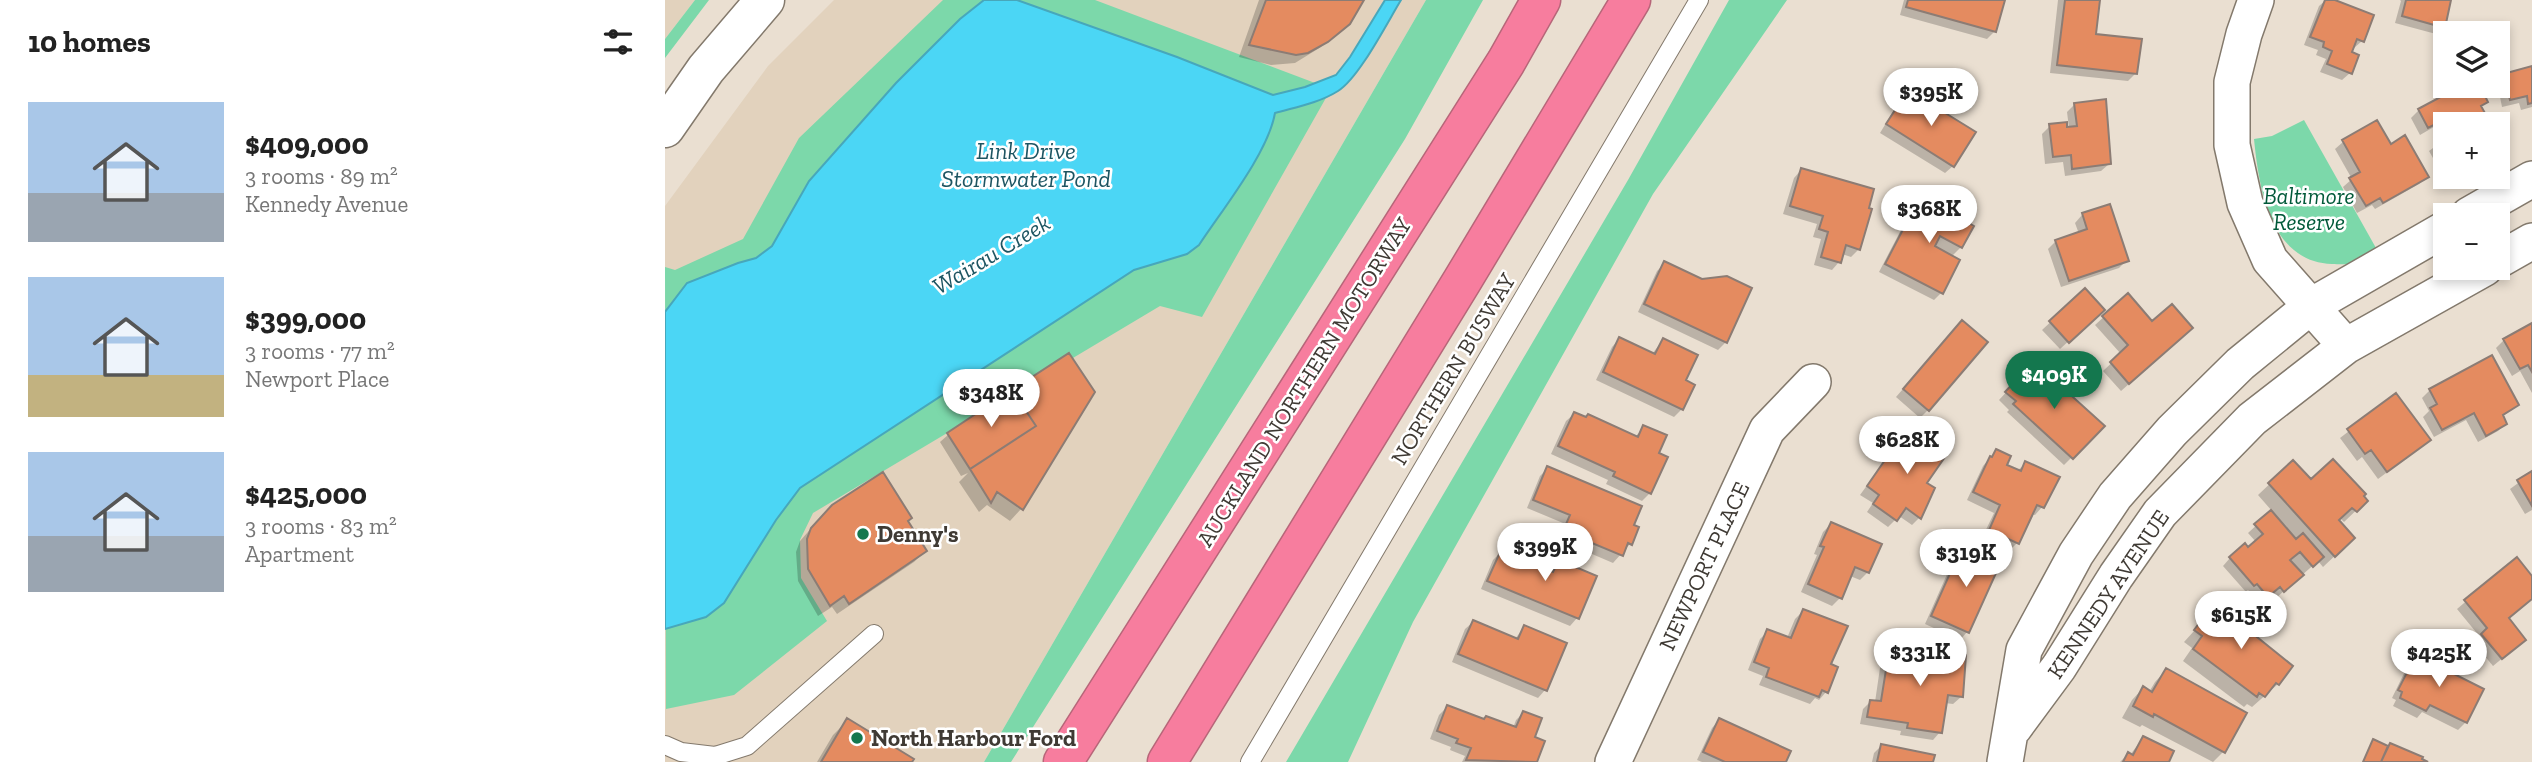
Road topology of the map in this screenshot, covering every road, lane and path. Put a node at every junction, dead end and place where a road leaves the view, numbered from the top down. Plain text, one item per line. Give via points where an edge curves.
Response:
1 (765, 0) edge
2 (1541, 0) edge
3 (1631, 0) edge
4 (1699, 0) edge
5 (2256, 0) edge
6 (665, 128) edge
7 (2532, 179) edge
8 (2490, 203) edge
9 (2433, 236) edge
10 (2532, 241) edge
11 (2510, 254) edge
12 (2462, 280) edge
13 (2311, 306) junction
14 (2346, 345) junction
15 (1813, 382) dead end
16 (874, 634) dead end
17 (665, 745) edge
18 (2008, 748) edge
19 (1063, 762) edge
20 (1167, 762) edge
21 (1250, 762) edge
22 (1613, 762) edge

1 - 6 main road via 706,69
2 - 19 highway, AUCKLAND NORTHERN MOTORWAY via 1499,74
3 - 20 highway
4 - 21 lane, NORTHERN BUSWAY
5 - 13 street via 2232,82 2232,145 2245,203 2270,260
7 - 8 street
9 - 13 street, KENNEDY AVENUE
10 - 11 street
12 - 14 street, KENNEDY AVENUE
13 - 14 street
13 - 18 street, KENNEDY AVENUE via 2240,365 2172,431 2115,496 2076,554 2024,650
14 - 18 street, KENNEDY AVENUE via 2252,419 2161,513
15 - 22 street, NEWPORT PLACE via 1767,430
16 - 17 lane via 747,746 715,756

